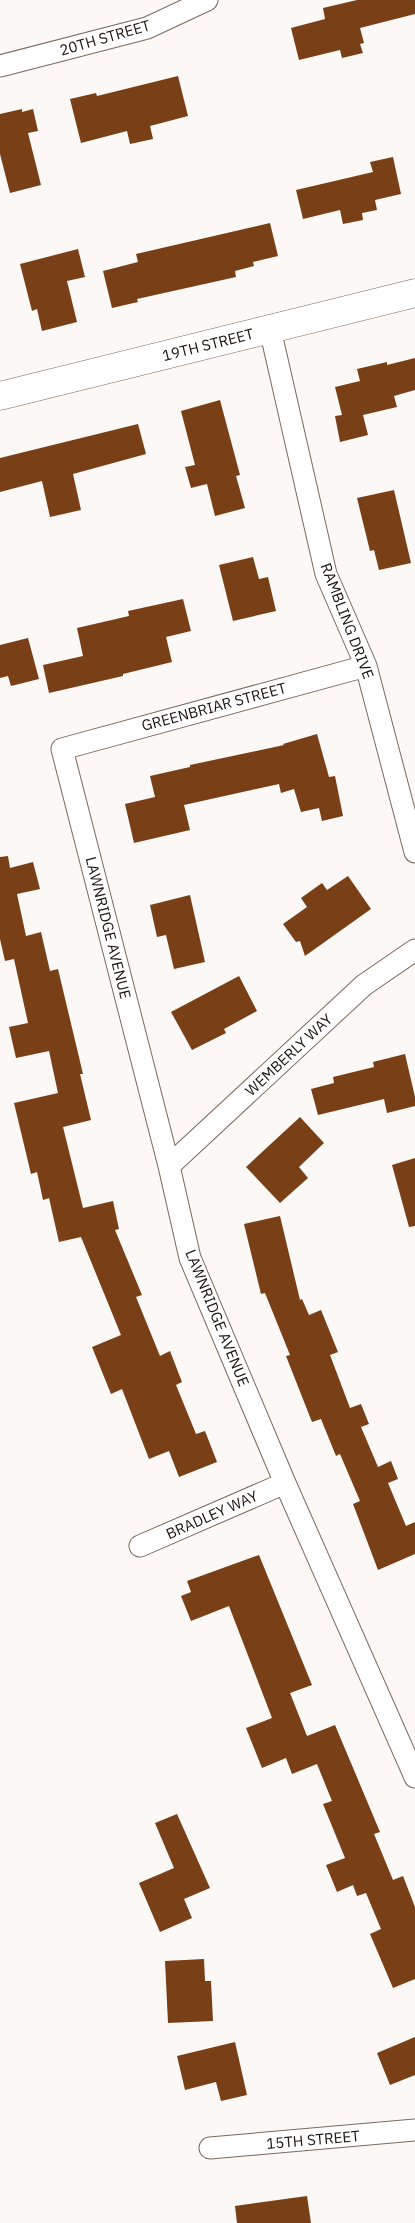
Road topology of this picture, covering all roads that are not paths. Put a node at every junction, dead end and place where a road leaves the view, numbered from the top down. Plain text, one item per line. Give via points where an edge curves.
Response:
1 (207, 0) edge
2 (0, 66) edge
3 (415, 293) edge
4 (270, 329) junction
5 (0, 396) edge
6 (366, 666) junction
7 (62, 749) joint
8 (415, 852) edge
9 (415, 950) edge
10 (169, 1166) junction
11 (285, 1483) junction
12 (140, 1546) dead end
13 (415, 1777) edge
14 (415, 2130) edge
15 (210, 2148) dead end

1 - 2 street, 20TH STREET via 147,28
3 - 4 street, 19TH STREET
4 - 5 street, 19TH STREET
4 - 6 street, RAMBLING DRIVE via 326,574
6 - 7 street, GREENBRIAR STREET
6 - 8 street, RAMBLING DRIVE
7 - 10 street, LAWNRIDGE AVENUE
9 - 10 street, WEMBERLY WAY via 364,985
10 - 11 street, LAWNRIDGE AVENUE via 190,1258
11 - 12 street, BRADLEY WAY
11 - 13 street, LAWNRIDGE AVENUE
14 - 15 street, 15TH STREET

